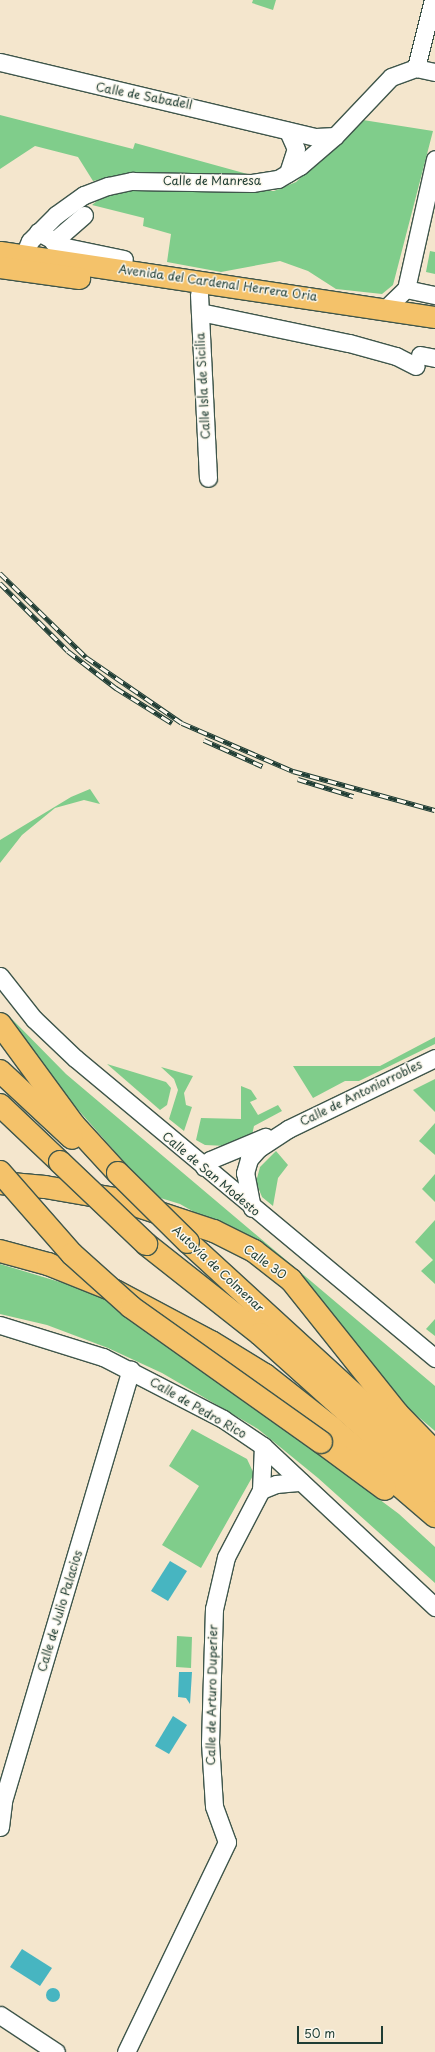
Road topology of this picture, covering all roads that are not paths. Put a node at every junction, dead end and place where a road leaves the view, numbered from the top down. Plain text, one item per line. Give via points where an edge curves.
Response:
1 (433, 0) edge
2 (0, 62) edge
3 (416, 68) junction
4 (435, 72) edge
5 (288, 130) junction
6 (335, 136) junction
7 (434, 166) edge
8 (288, 173) junction
9 (84, 215) dead end
10 (38, 232) junction
11 (53, 242) junction
12 (0, 252) edge
13 (24, 255) junction
14 (124, 259) dead end
15 (0, 267) edge
16 (406, 289) junction
17 (435, 295) edge
18 (199, 303) junction
19 (386, 308) junction
20 (435, 317) edge
21 (435, 331) edge
22 (424, 360) edge
23 (208, 478) dead end
24 (0, 976) edge
25 (0, 1024) edge
26 (435, 1058) edge
27 (0, 1071) edge
28 (0, 1104) edge
29 (288, 1129) junction
30 (204, 1167) junction
31 (0, 1172) edge
32 (118, 1173) junction
33 (0, 1183) edge
34 (252, 1208) junction
35 (0, 1240) edge
36 (0, 1252) edge
37 (0, 1325) edge
38 (435, 1358) edge
39 (131, 1370) junction
40 (367, 1373) junction
41 (162, 1387) junction
42 (126, 1395) junction
43 (373, 1414) junction
44 (435, 1435) edge
45 (263, 1446) junction
46 (435, 1452) edge
47 (435, 1468) edge
48 (435, 1477) edge
49 (301, 1482) junction
50 (261, 1490) junction
51 (435, 1491) edge
52 (435, 1504) edge
53 (435, 1516) edge
54 (435, 1530) edge
55 (435, 1607) edge
56 (0, 1827) edge
57 (0, 2014) edge
58 (56, 2052) edge
59 (126, 2052) edge

1 - 3 street
2 - 5 street, Calle de Sabadell
3 - 4 street
3 - 6 street, Calle de Manresa via 391,77
5 - 6 street, Calle de Sabadell via 316,137
5 - 8 street via 296,149
6 - 8 street, Calle de Manresa
7 - 16 street
8 - 10 street, Calle de Manresa via 278,179 252,183 132,181 108,186 74,201
9 - 11 street
10 - 11 street
10 - 13 street, Calle de Manresa
11 - 14 street
12 - 13 main road, Avenida del Cardenal Herrera Oria
13 - 19 main road, Avenida del Cardenal Herrera Oria
15 - 18 main road, Avenida del Cardenal Herrera Oria
16 - 17 street
16 - 19 street
18 - 21 main road, Avenida del Cardenal Herrera Oria
18 - 22 street, Avenida del Cardenal Herrera Oria via 396,356
18 - 23 street, Calle Isla de Sicilia
19 - 20 main road, Avenida del Cardenal Herrera Oria
24 - 30 street, Calle de San Modesto via 34,1020
25 - 32 highway via 74,1125
26 - 29 street, Calle de Antoniorrobles
27 - 32 highway, Autovía de Colmenar via 65,1132
28 - 51 highway, Autovía de Colmenar, bridge via 146,1244 260,1334
29 - 30 street, Calle de Antoniorrobles via 210,1160
29 - 34 street, Calle de Antoniorrobles via 258,1148 249,1159 245,1186
30 - 34 street, Calle de San Modesto
31 - 54 highway, bridge via 72,1254 131,1307 322,1442
32 - 43 highway, Autovía de Colmenar, bridge via 188,1242
33 - 40 highway, Calle 30 via 45,1187 120,1200 214,1231 254,1251 291,1280
34 - 38 street, Calle de San Modesto
35 - 52 highway via 71,1261 146,1293 186,1315 267,1367
36 - 53 highway via 48,1264 115,1291 211,1342 264,1375 332,1426
37 - 39 street, Calle de Pedro Rico via 56,1340
39 - 41 street, Calle de Pedro Rico
39 - 42 street, Calle de Julio Palacios
40 - 44 highway
40 - 46 highway, Calle 30 via 397,1413
41 - 42 street via 147,1386
41 - 45 street, Calle de Pedro Rico
42 - 56 street, Calle de Julio Palacios via 3,1801
43 - 47 highway, Autovía de Colmenar
43 - 48 highway
45 - 49 street, Calle de Pedro Rico
45 - 50 street, Calle de Arturo Duperier
49 - 50 street via 276,1484
49 - 55 street, Calle de Pedro Rico
50 - 59 street, Calle de Arturo Duperier via 226,1557 214,1609 210,1744 214,1806 227,1842
57 - 58 street

